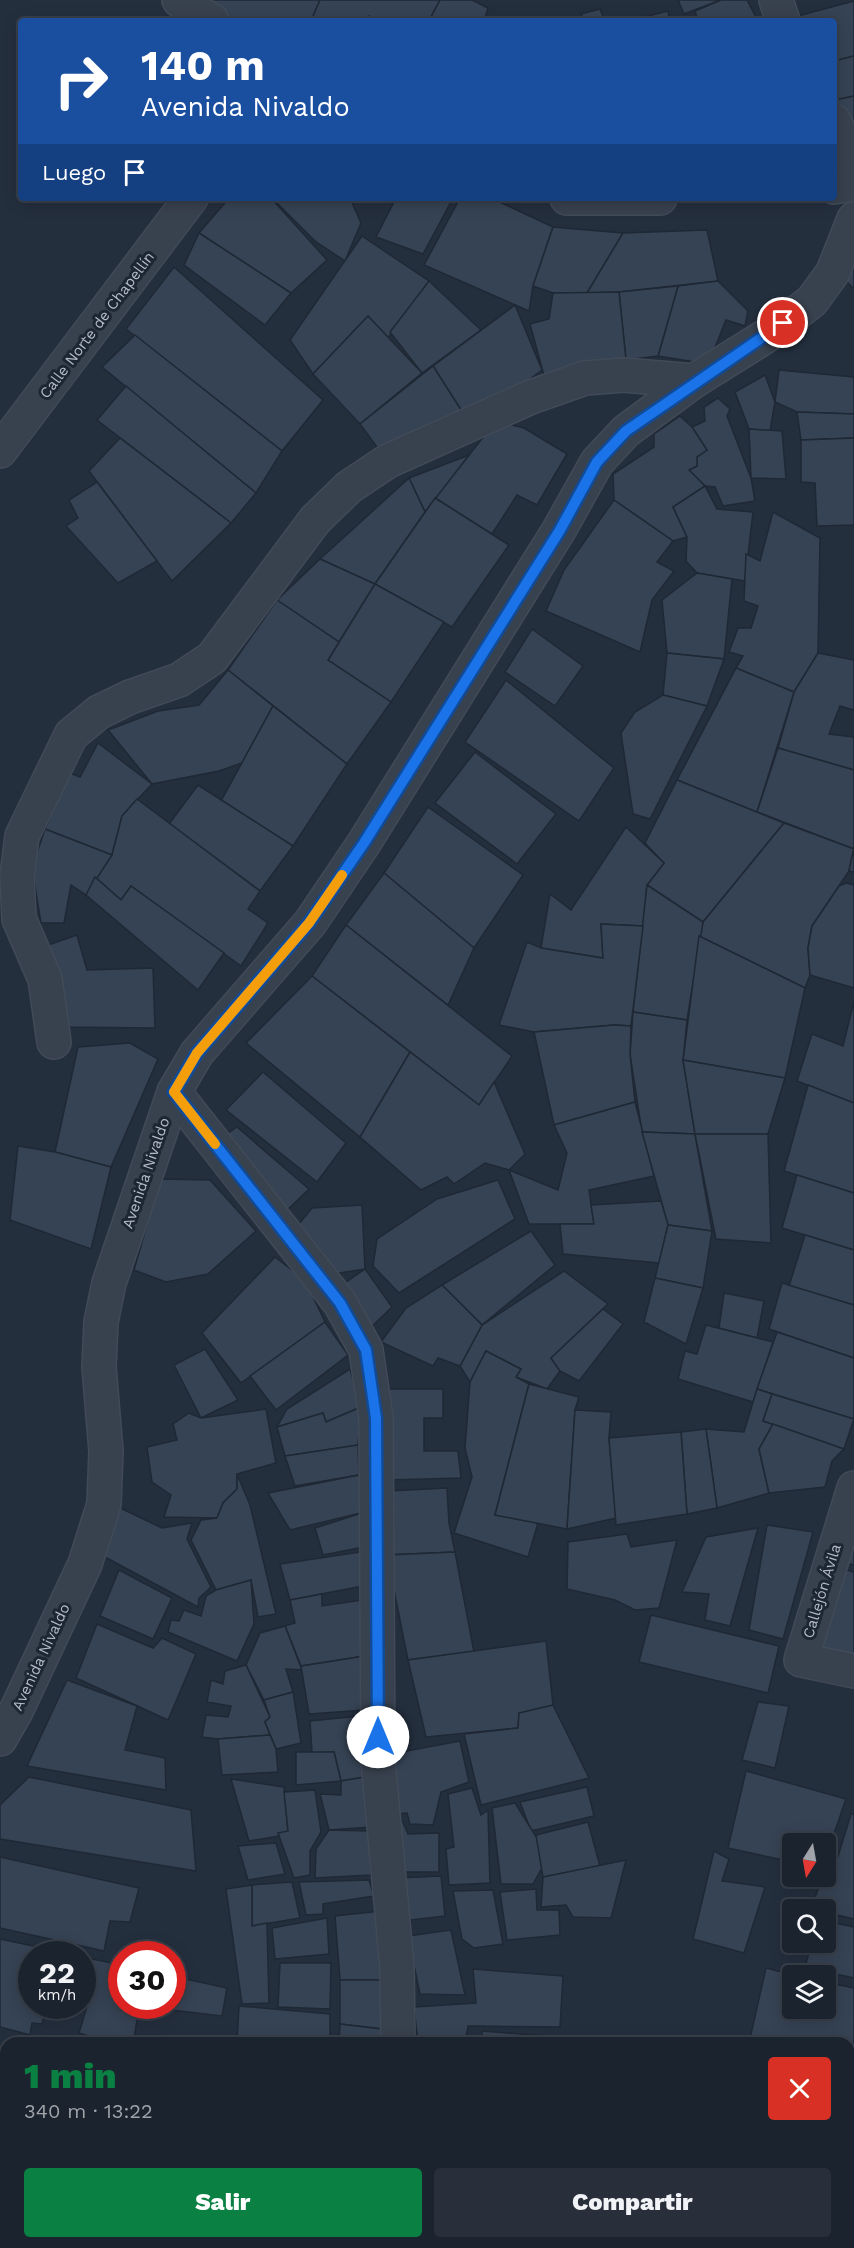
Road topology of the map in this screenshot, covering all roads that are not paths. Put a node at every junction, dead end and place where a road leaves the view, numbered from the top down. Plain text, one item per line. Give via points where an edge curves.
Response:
1 (180, 0) edge
2 (776, 0) edge
3 (207, 18) edge
4 (782, 18) edge
5 (837, 127) edge
6 (854, 161) edge
7 (854, 184) edge
8 (837, 187) edge
9 (189, 201) edge
10 (854, 219) edge
11 (694, 381) junction
12 (5, 438) edge
13 (54, 1042) dead end
14 (174, 1092) junction
15 (854, 1488) edge
16 (854, 1671) edge
17 (0, 1739) edge
18 (398, 2037) edge

1 - 3 street
2 - 4 street
5 - 6 street
7 - 8 street
9 - 12 street, Calle Norte de Chapellín
10 - 11 street, Avenida Nivaldo via 833,273 812,301 769,334
11 - 13 street via 624,375 585,378 531,397 388,461 350,487 315,520 212,658 179,680 99,712 71,735 22,836 16,876 19,919 45,979
11 - 14 street, Avenida Nivaldo via 626,431 597,462 560,530 364,843 309,923 197,1053
14 - 17 street, Avenida Nivaldo via 100,1322 99,1367 106,1451 104,1504 85,1564
14 - 18 street via 340,1303 366,1350 376,1418 378,1760 397,1967
15 - 16 street, Callejón Ávila via 801,1660

